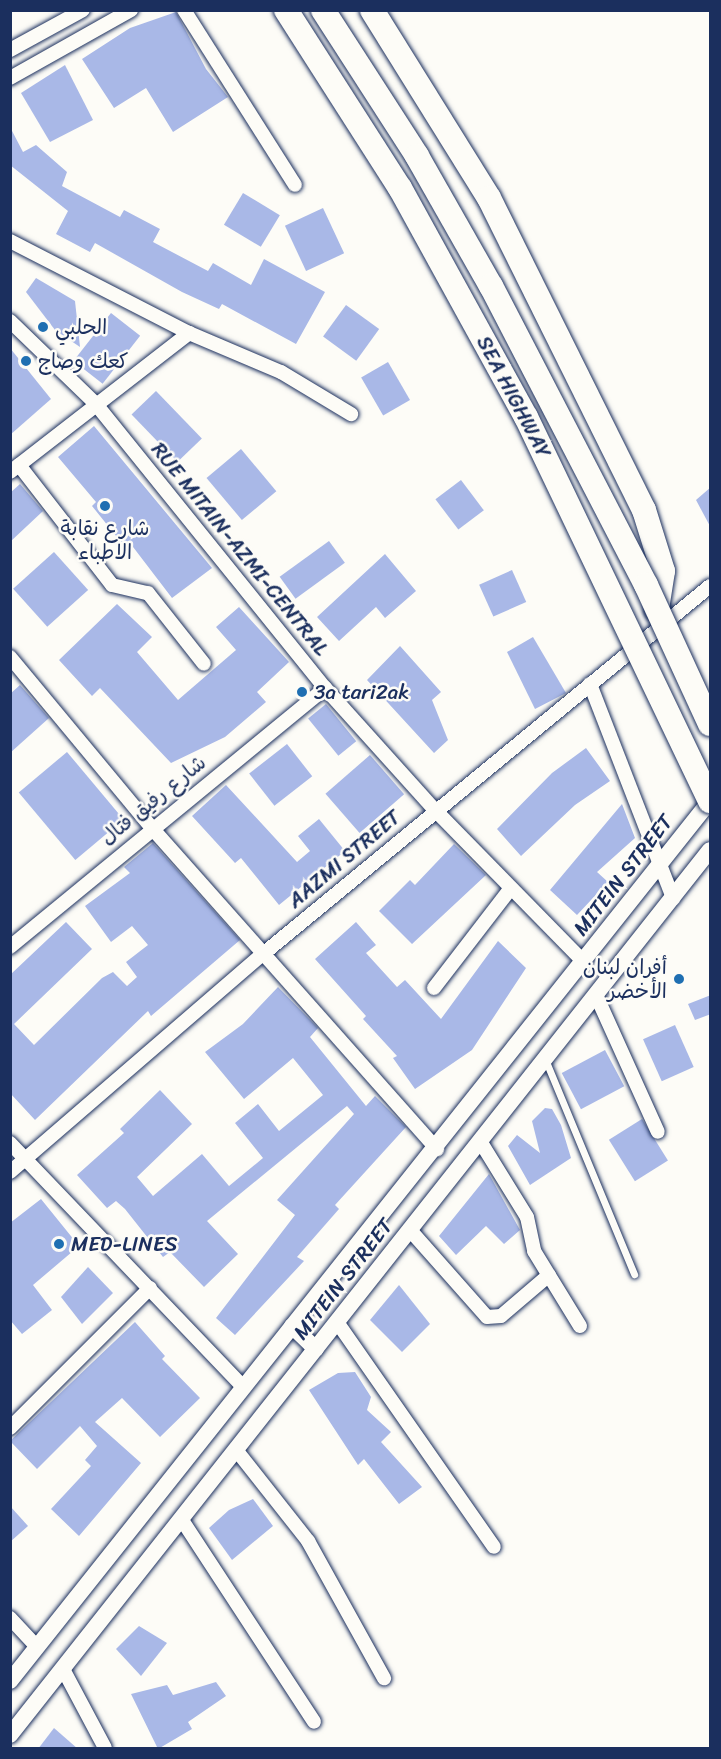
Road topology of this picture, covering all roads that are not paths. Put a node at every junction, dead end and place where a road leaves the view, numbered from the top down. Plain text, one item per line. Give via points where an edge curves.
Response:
1 (83, 10) edge
2 (131, 10) edge
3 (184, 10) edge
4 (286, 10) edge
5 (323, 10) edge
6 (372, 10) edge
7 (10, 50) edge
8 (10, 78) edge
9 (295, 185) dead end
10 (10, 241) edge
11 (10, 321) edge
12 (189, 333) junction
13 (95, 402) junction
14 (351, 414) dead end
15 (14, 468) edge
16 (711, 586) edge
17 (657, 610) junction
18 (10, 657) edge
19 (204, 664) dead end
20 (15, 673) edge
21 (590, 684) junction
22 (325, 688) junction
23 (711, 723) edge
24 (711, 801) edge
25 (435, 810) junction
26 (151, 827) junction
27 (711, 850) edge
28 (657, 867) junction
29 (511, 888) junction
30 (673, 898) junction
31 (10, 947) edge
32 (263, 954) junction
33 (584, 962) junction
34 (434, 988) dead end
35 (596, 994) junction
36 (545, 1059) junction
37 (658, 1132) dead end
38 (480, 1141) junction
39 (10, 1143) edge
40 (437, 1149) junction
41 (25, 1158) junction
42 (10, 1172) edge
43 (410, 1230) junction
44 (634, 1274) dead end
45 (549, 1275) junction
46 (150, 1288) junction
47 (337, 1322) junction
48 (292, 1326) junction
49 (580, 1326) dead end
50 (316, 1349) junction
51 (242, 1386) junction
52 (10, 1428) edge
53 (237, 1451) junction
54 (182, 1520) junction
55 (494, 1547) dead end
56 (10, 1618) edge
57 (37, 1647) junction
58 (63, 1669) junction
59 (384, 1678) dead end
60 (10, 1681) edge
61 (314, 1722) dead end
62 (10, 1735) edge
63 (105, 1749) edge

1 - 7 street
2 - 8 street
3 - 9 street
4 - 24 highway, SEA HIGHWAY, bridge via 400,188 526,417
5 - 17 highway, SEA HIGHWAY, bridge via 417,156 491,286
6 - 17 highway via 489,198 644,510 663,571
10 - 12 street
11 - 13 street, RUE MITAIN-AZMI-CENTRAL
12 - 13 street
12 - 14 street via 281,372
13 - 15 street
13 - 22 street, RUE MITAIN-AZMI-CENTRAL
15 - 19 street via 112,585 148,593
16 - 21 street, AAZMI STREET
17 - 23 highway, SEA HIGHWAY, bridge
18 - 20 street
20 - 26 street
21 - 25 street, AAZMI STREET
21 - 28 street
22 - 25 street, RUE MITAIN-AZMI-CENTRAL
22 - 26 street, شارع رفيق فتال
24 - 28 street, MITEIN STREET
25 - 29 street, RUE MITAIN-AZMI-CENTRAL
25 - 32 street, AAZMI STREET
26 - 31 street, شارع رفيق فتال
26 - 32 street
27 - 30 street, MITEIN STREET
28 - 30 street
28 - 33 street, MITEIN STREET
29 - 33 street, RUE MITAIN-AZMI-CENTRAL
29 - 34 street
30 - 35 street, MITEIN STREET
32 - 40 street
32 - 41 street, AAZMI STREET
33 - 40 street, MITEIN STREET
35 - 36 street, MITEIN STREET
35 - 37 street
36 - 38 street, MITEIN STREET
36 - 44 lane
38 - 43 street, MITEIN STREET
38 - 45 street via 527,1217 534,1251
39 - 41 street
40 - 48 street, MITEIN STREET
41 - 42 street, AAZMI STREET
41 - 46 street
43 - 45 street via 481,1311 494,1319
43 - 47 street, MITEIN STREET
45 - 49 street
46 - 51 street
46 - 52 street
47 - 50 street, MITEIN STREET
47 - 55 street
48 - 50 street
48 - 51 street, MITEIN STREET
50 - 53 street, MITEIN STREET
51 - 57 street, MITEIN STREET
53 - 54 street, MITEIN STREET
53 - 59 street via 308,1541
54 - 58 street, MITEIN STREET
54 - 61 street
56 - 57 street
57 - 60 street, MITEIN STREET
58 - 62 street, MITEIN STREET
58 - 63 street

